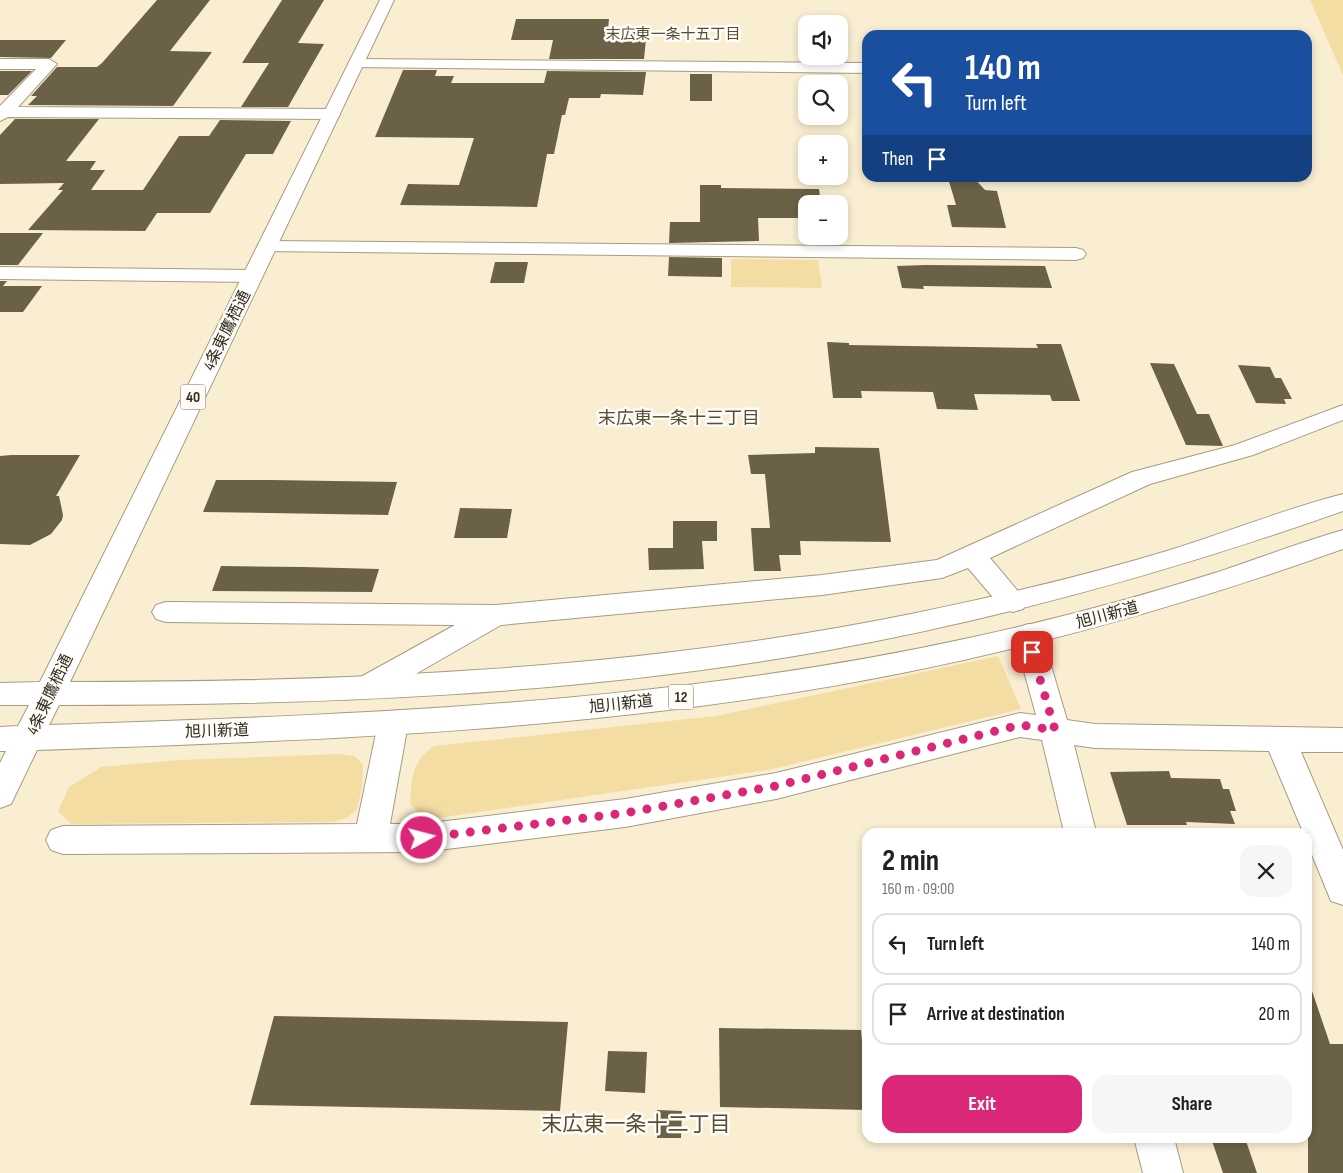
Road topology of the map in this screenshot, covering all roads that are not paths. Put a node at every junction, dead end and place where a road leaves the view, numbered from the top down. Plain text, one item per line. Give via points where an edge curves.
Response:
1 (387, 0) edge
2 (0, 64) edge
3 (356, 64) junction
4 (862, 68) edge
5 (2, 114) edge
6 (332, 114) junction
7 (267, 247) junction
8 (1076, 254) dead end
9 (0, 273) edge
10 (253, 276) junction
11 (1343, 412) edge
12 (1343, 502) edge
13 (1343, 539) edge
14 (973, 556) junction
15 (1014, 602) junction
16 (166, 612) dead end
17 (496, 615) junction
18 (1028, 635) junction
19 (368, 687) junction
20 (0, 694) edge
21 (48, 694) junction
22 (393, 724) junction
23 (1055, 730) junction
24 (14, 739) edge
25 (1280, 739) junction
26 (1343, 740) edge
27 (0, 795) edge
28 (1079, 828) edge
29 (370, 839) junction
30 (63, 840) dead end
31 (1343, 890) edge
32 (1155, 1143) edge
33 (1163, 1173) edge

1 - 3 main road, 4条東鷹栖通 / 40
2 - 5 main road via 49,64
3 - 4 main road
3 - 6 main road, 4条東鷹栖通 / 40
5 - 6 main road
6 - 7 main road, 4条東鷹栖通 / 40
7 - 8 main road
7 - 10 main road, 4条東鷹栖通 / 40
9 - 10 main road
10 - 21 main road, 4条東鷹栖通 / 40
11 - 14 main road via 1244,450 1142,478
12 - 15 main road, 12 via 1162,564
13 - 18 main road, 旭川新道 / 12 via 1150,603
14 - 15 main road
14 - 17 main road via 942,569 822,585
15 - 19 main road, 12 via 835,638 645,666
16 - 17 main road
17 - 19 main road
18 - 22 main road, 旭川新道 / 12 via 853,670 673,698
18 - 23 main road
19 - 21 main road, 12
20 - 21 main road, 12
21 - 24 main road, 4条東鷹栖通 / 40
22 - 24 main road, 旭川新道 / 12
22 - 29 main road
23 - 25 main road via 1094,736
23 - 28 main road
23 - 29 main road via 1020,725 776,786 625,813 422,838
24 - 27 main road, 4条東鷹栖通 / 40
25 - 26 main road
25 - 31 main road
29 - 30 main road
32 - 33 main road

